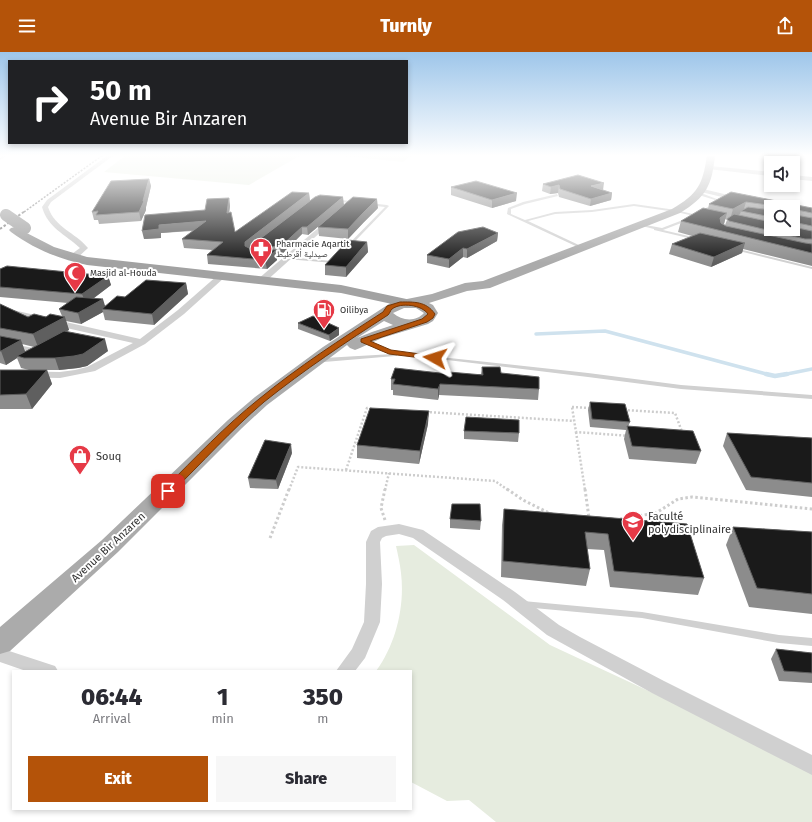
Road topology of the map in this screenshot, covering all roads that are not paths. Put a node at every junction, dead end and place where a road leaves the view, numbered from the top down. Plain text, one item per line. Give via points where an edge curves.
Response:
1 (63, 191) edge
2 (701, 192) junction
3 (557, 195) edge
4 (747, 201) edge
5 (676, 210) junction
6 (2, 216) edge
7 (696, 216) junction
8 (334, 217) edge
9 (703, 217) edge
10 (525, 221) junction
11 (640, 225) junction
12 (655, 229) junction
13 (700, 240) edge
14 (76, 243) junction
15 (47, 248) junction
16 (582, 248) junction
17 (730, 248) edge
18 (67, 256) junction
19 (286, 258) junction
20 (113, 265) junction
21 (812, 268) edge
22 (221, 277) junction
23 (261, 281) junction
24 (485, 285) junction
25 (324, 288) junction
26 (408, 303) junction
27 (0, 310) edge
28 (386, 312) junction
29 (425, 319) junction
30 (81, 328) junction
31 (68, 335) edge
32 (363, 340) junction
33 (142, 342) junction
34 (0, 344) edge
35 (403, 354) junction
36 (324, 360) junction
37 (303, 369) junction
38 (1, 373) edge
39 (812, 397) edge
40 (518, 603) junction
41 (812, 642) edge
42 (0, 643) edge
43 (0, 655) edge
44 (46, 670) edge
45 (346, 670) edge
46 (812, 765) edge

1 - 14 street via 49,201 45,207 46,214
2 - 4 street
2 - 5 main road
2 - 7 lane via 720,201
3 - 10 lane via 509,209 509,214
5 - 7 lane
5 - 10 lane via 634,206 555,213
5 - 11 main road
6 - 15 highway via 35,243
7 - 9 lane
7 - 12 lane via 666,229
8 - 19 street
10 - 16 lane
11 - 12 lane
11 - 16 main road
12 - 13 lane
14 - 15 highway
14 - 18 street
14 - 18 street
14 - 20 highway
15 - 18 highway
16 - 24 main road
17 - 21 lane
18 - 20 highway
19 - 19 lane via 248,253 316,201 387,206 333,262
19 - 23 street
20 - 22 highway
22 - 23 highway
22 - 33 street
23 - 25 highway
24 - 26 main road, Avenue Bir Anzaren via 465,287
24 - 29 main road, Avenue Bir Anzaren via 477,292
25 - 26 highway
25 - 28 highway via 346,294
26 - 28 main road, Avenue Bir Anzaren via 394,306
26 - 29 main road via 428,308 430,310
27 - 30 street
28 - 29 main road via 394,321 407,323
28 - 37 main road, Avenue Bir Anzaren
29 - 32 main road, Avenue Bir Anzaren
30 - 31 street
30 - 33 street
32 - 35 lane via 382,350
32 - 36 main road, Avenue Bir Anzaren
33 - 38 street via 91,369 75,374
34 - 38 street via 41,351
35 - 36 lane
35 - 39 lane via 681,387
36 - 37 main road, Avenue Bir Anzaren
37 - 42 main road, Avenue Bir Anzaren via 235,424 110,546
40 - 41 lane via 642,615 779,639
40 - 45 street via 418,534 399,529 376,535 373,542 372,622 359,653
40 - 46 street via 553,630 574,642
43 - 44 street

